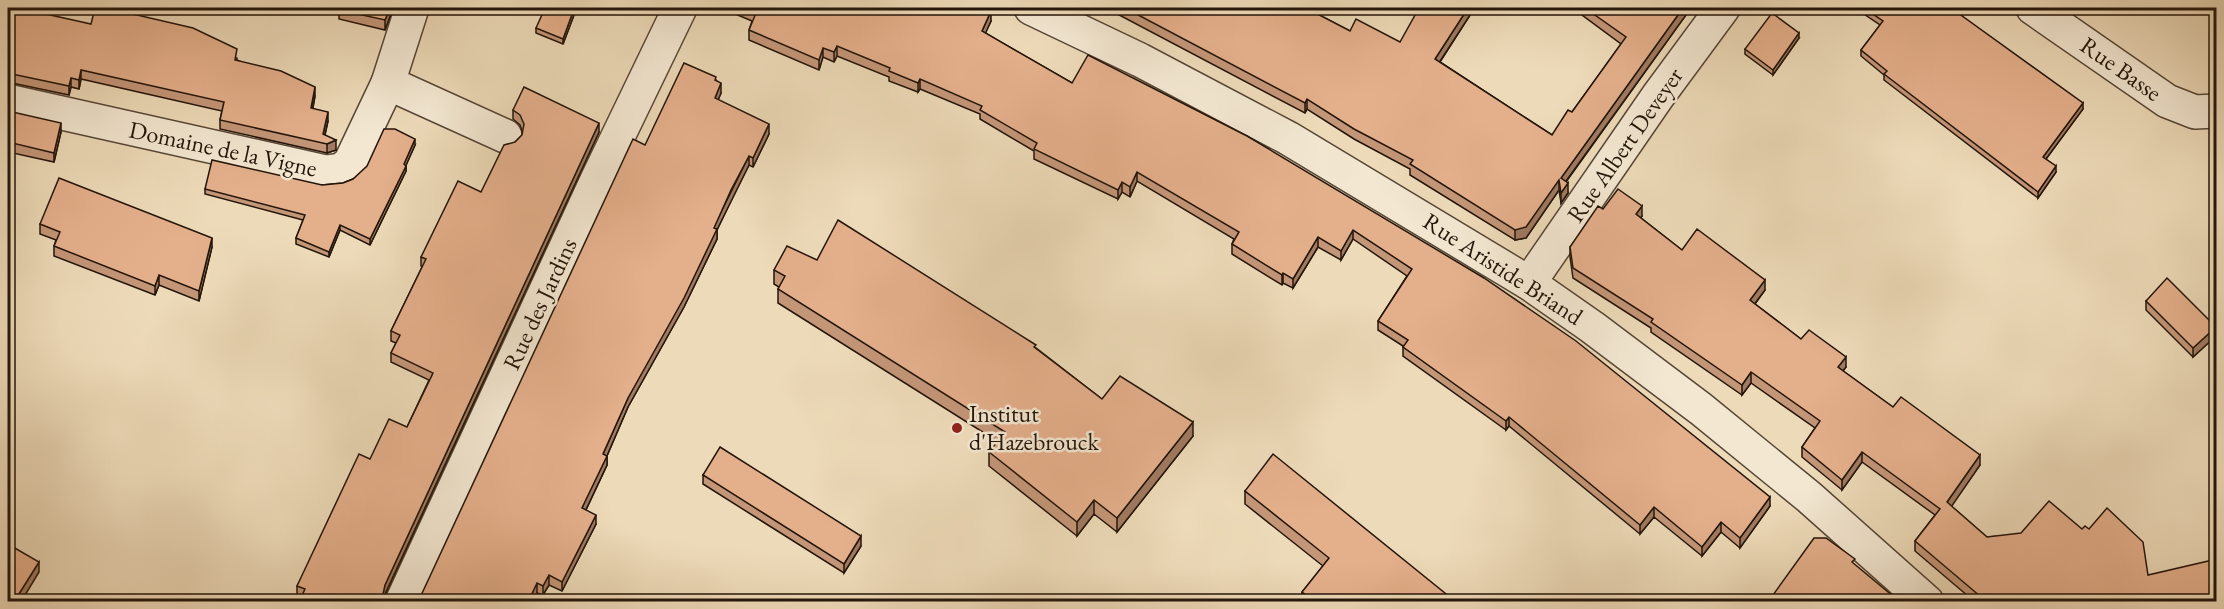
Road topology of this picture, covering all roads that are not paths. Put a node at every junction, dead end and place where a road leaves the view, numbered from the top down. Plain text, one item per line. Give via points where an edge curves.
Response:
1 (412, 8) edge
2 (680, 8) edge
3 (1031, 8) edge
4 (1723, 8) edge
5 (2033, 8) edge
6 (388, 83) junction
7 (8, 101) edge
8 (2217, 111) edge
9 (506, 136) dead end
10 (1529, 283) junction
11 (402, 602) edge
12 (1927, 602) edge

1 - 6 street, Domaine de la Vigne
2 - 11 street, Rue des Jardins via 587,175
3 - 10 street, Rue Aristide Briand via 1288,138
4 - 10 street, Rue Albert Deveyer
5 - 8 street, Rue Basse via 2181,109
6 - 7 street, Domaine de la Vigne via 350,163 341,170 326,172
6 - 9 street
10 - 12 street, Rue Aristide Briand via 1710,416

